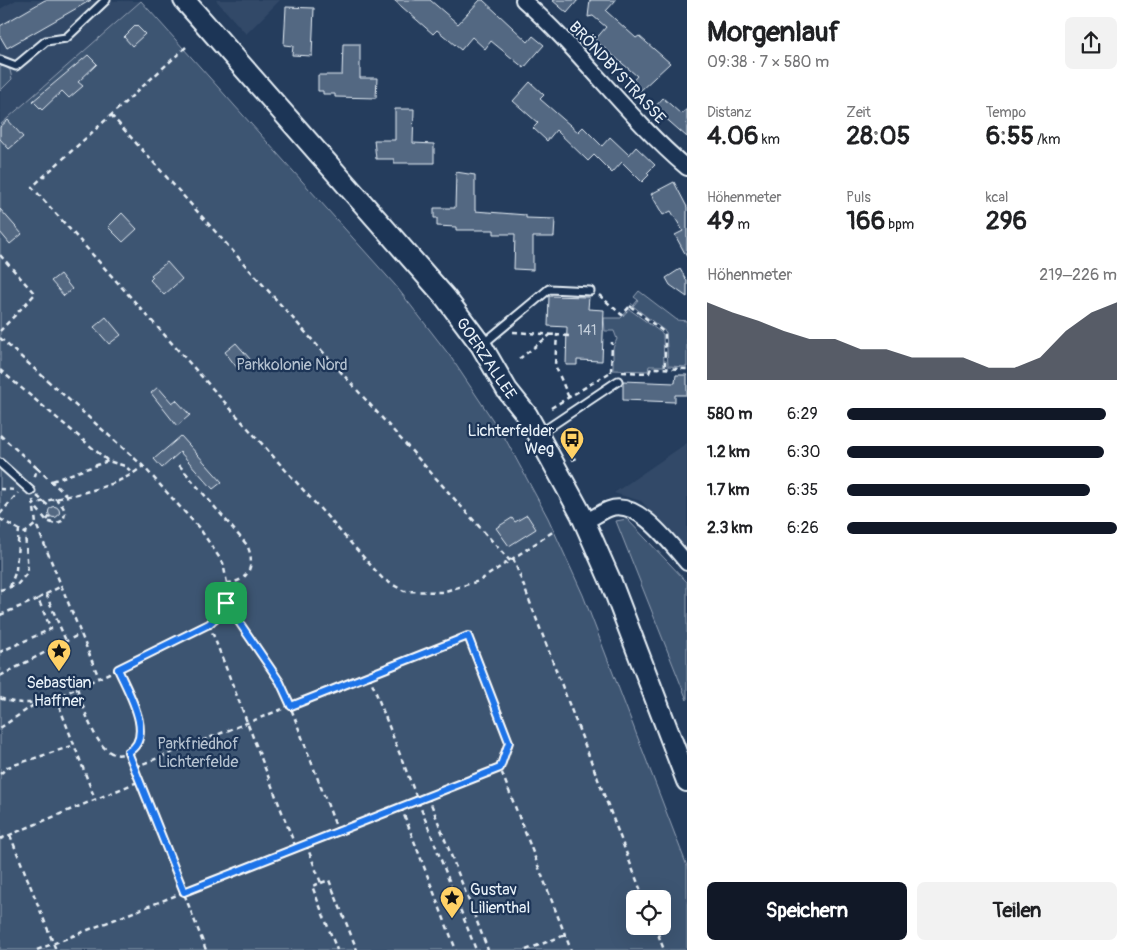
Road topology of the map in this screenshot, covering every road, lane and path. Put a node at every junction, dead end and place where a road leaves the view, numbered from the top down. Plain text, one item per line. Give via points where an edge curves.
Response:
1 (106, 0) edge
2 (184, 0) edge
3 (523, 0) edge
4 (186, 47) dead end
5 (0, 60) edge
6 (111, 115) junction
7 (687, 168) edge
8 (0, 255) edge
9 (590, 291) joint
10 (0, 331) edge
11 (500, 331) junction
12 (550, 335) junction
13 (557, 336) junction
14 (569, 336) dead end
15 (0, 338) edge
16 (612, 342) dead end
17 (481, 345) junction
18 (519, 359) dead end
19 (665, 368) dead end
20 (0, 370) edge
21 (611, 372) dead end
22 (618, 381) dead end
23 (577, 409) junction
24 (538, 434) junction
25 (0, 435) edge
26 (579, 457) dead end
27 (572, 460) dead end
28 (108, 461) junction
29 (0, 463) edge
30 (179, 465) dead end
31 (143, 466) junction
32 (37, 468) junction
33 (134, 474) junction
34 (52, 481) junction
35 (20, 490) dead end
36 (32, 491) junction
37 (66, 495) junction
38 (55, 498) junction
39 (43, 501) junction
40 (34, 504) junction
41 (61, 504) junction
42 (50, 508) dead end
43 (58, 508) dead end
44 (0, 514) edge
45 (50, 516) dead end
46 (0, 519) edge
47 (46, 520) junction
48 (585, 522) junction
49 (36, 524) junction
50 (18, 530) junction
51 (554, 531) dead end
52 (25, 533) junction
53 (513, 558) junction
54 (510, 560) junction
55 (687, 563) edge
56 (227, 583) junction
57 (62, 586) junction
58 (10, 587) junction
59 (0, 590) edge
60 (46, 594) junction
61 (38, 599) junction
62 (226, 603) junction
63 (0, 615) edge
64 (209, 624) junction
65 (81, 633) junction
66 (66, 641) junction
67 (0, 652) edge
68 (118, 669) junction
69 (369, 675) junction
70 (0, 676) edge
71 (99, 678) junction
72 (76, 688) junction
73 (0, 698) edge
74 (56, 698) junction
75 (38, 702) junction
76 (291, 706) junction
77 (248, 723) junction
78 (0, 728) edge
79 (74, 745) junction
80 (128, 752) junction
81 (135, 767) junction
82 (500, 768) junction
83 (0, 774) edge
84 (140, 781) junction
85 (687, 781) edge
86 (428, 796) junction
87 (94, 799) junction
88 (418, 800) junction
89 (401, 807) junction
90 (338, 832) junction
91 (10, 835) junction
92 (0, 839) edge
93 (306, 844) junction
94 (296, 848) junction
95 (321, 883) junction
96 (641, 890) edge
97 (184, 892) junction
98 (565, 935) junction
99 (658, 935) edge
100 (54, 944) junction
101 (37, 950) edge
102 (56, 950) edge
103 (206, 950) edge
104 (337, 950) edge
105 (357, 950) edge
106 (456, 950) edge
107 (476, 950) edge
108 (488, 950) edge
109 (526, 950) edge
110 (571, 950) edge
111 (664, 950) edge

1 - 5 lane via 66,38 46,41 16,66
2 - 17 main road, GOERZALLEE via 445,297
3 - 7 street, BRÖNDBYSTRASSE
4 - 6 path
6 - 54 path
6 - 54 path via 32,187 336,527 383,579 404,591 442,592 479,581
8 - 10 path via 35,294
9 - 11 lane via 549,289
9 - 19 path via 599,294 622,315 631,305 665,333
11 - 12 path
11 - 17 lane
12 - 13 path
12 - 18 path
13 - 14 path
13 - 23 path via 555,365
15 - 31 path
16 - 21 path
17 - 24 main road, GOERZALLEE
20 - 28 path
22 - 23 lane
23 - 24 lane
24 - 48 main road, GOERZALLEE
25 - 32 path
26 - 27 path
28 - 33 path via 125,466
28 - 34 path
29 - 36 lane
30 - 56 path via 250,552 250,571 237,582
31 - 33 path
31 - 56 path via 219,554
32 - 34 path
32 - 36 path
33 - 37 path
34 - 37 path
35 - 44 path
36 - 39 path
36 - 40 path
37 - 38 path
38 - 39 path
38 - 41 path
39 - 40 path
39 - 42 path
40 - 47 path
40 - 49 path
41 - 43 path
41 - 47 path via 65,510 62,521 55,524
45 - 47 path
46 - 50 path
48 - 55 street via 610,508 640,513
48 - 85 main road, GOERZALLEE
49 - 52 path
49 - 57 path
50 - 52 path
50 - 58 path via 16,570
51 - 53 path
52 - 58 path via 28,572 17,585
53 - 54 path
53 - 96 path
56 - 62 path
57 - 60 path
57 - 65 path
58 - 59 path
60 - 61 path
60 - 66 path
61 - 63 path
61 - 67 path via 50,629
62 - 64 path
62 - 76 path via 280,682
64 - 68 path
64 - 77 path
65 - 66 path
65 - 71 path
66 - 70 path
68 - 71 path
68 - 80 path via 141,728 140,740
69 - 76 path
69 - 82 path via 468,636 509,742
69 - 88 path
71 - 72 path
72 - 74 path
72 - 80 path via 100,745 115,754
73 - 75 path via 12,702
74 - 75 path
74 - 79 path
75 - 78 path
76 - 77 path
76 - 90 path
77 - 81 path
77 - 94 path
79 - 83 path via 8,767
79 - 87 path
80 - 81 path
81 - 84 path
82 - 86 path
82 - 98 path
84 - 87 path
84 - 97 path
86 - 88 path
86 - 108 path
87 - 91 path
88 - 89 path
88 - 107 path
89 - 90 path
89 - 106 path
90 - 93 path
91 - 92 path
91 - 100 path
93 - 94 path
93 - 95 path
94 - 97 path
95 - 104 path via 312,886
95 - 105 path via 329,880
97 - 100 path
97 - 103 path
98 - 109 path
98 - 110 path
99 - 111 path
100 - 101 path
100 - 102 path

